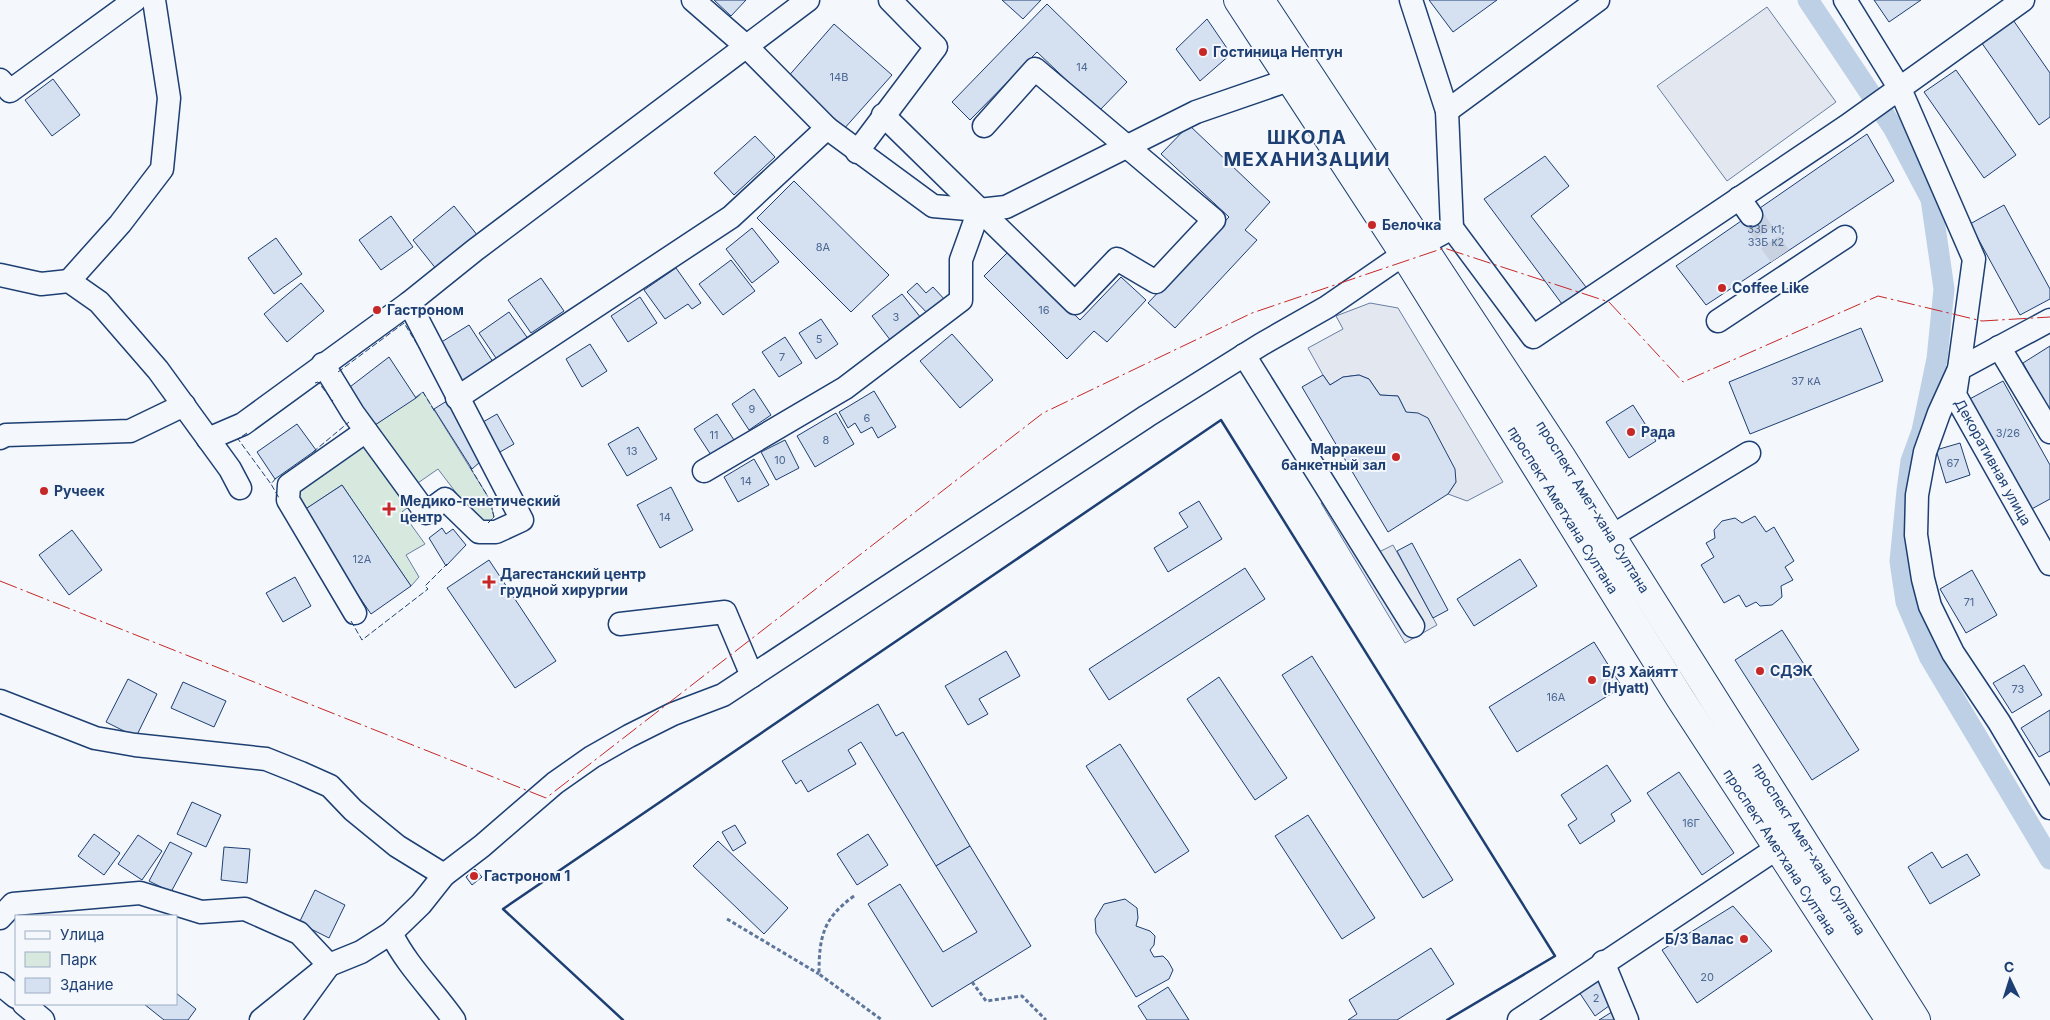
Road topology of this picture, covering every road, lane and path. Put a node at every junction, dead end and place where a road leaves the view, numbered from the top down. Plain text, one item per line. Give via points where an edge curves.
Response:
1 (135, 0) edge
2 (154, 0) edge
3 (693, 0) edge
4 (808, 0) edge
5 (890, 0) edge
6 (1238, 0) edge
7 (1260, 0) edge
8 (1411, 0) edge
9 (1598, 0) edge
10 (1845, 0) edge
11 (2023, 0) edge
12 (747, 47) junction
13 (1300, 77) junction
14 (0, 80) edge
15 (1900, 89) junction
16 (1447, 111) junction
17 (882, 115) junction
18 (984, 126) dead end
19 (827, 128) junction
20 (1129, 146) junction
21 (857, 152) junction
22 (979, 210) junction
23 (1452, 228) junction
24 (1845, 237) dead end
25 (1413, 248) junction
26 (0, 275) edge
27 (69, 281) junction
28 (408, 303) junction
29 (2050, 320) edge
30 (1718, 322) dead end
31 (1999, 347) junction
32 (1244, 355) junction
33 (323, 364) junction
34 (1959, 369) junction
35 (457, 398) junction
36 (184, 405) junction
37 (366, 430) junction
38 (2050, 432) edge
39 (0, 438) edge
40 (208, 439) junction
41 (1749, 453) dead end
42 (704, 471) dead end
43 (240, 488) dead end
44 (1612, 536) junction
45 (2050, 564) edge
46 (355, 613) dead end
47 (620, 624) dead end
48 (1413, 626) dead end
49 (752, 676) junction
50 (0, 701) edge
51 (2050, 808) edge
52 (1799, 834) junction
53 (1777, 848) junction
54 (444, 875) junction
55 (854, 896) dead end
56 (0, 918) edge
57 (727, 919) dead end
58 (391, 933) junction
59 (1603, 962) junction
60 (329, 965) junction
61 (819, 974) junction
62 (972, 982) dead end
63 (0, 984) edge
64 (15, 997) edge
65 (25, 1005) edge
66 (43, 1020) edge
67 (260, 1020) edge
68 (289, 1020) edge
69 (454, 1020) edge
70 (882, 1020) edge
71 (1046, 1020) edge
72 (1519, 1020) edge
73 (1627, 1020) edge
74 (1890, 1020) edge
75 (1916, 1020) edge

1 - 14 street via 10,90
2 - 27 street via 169,98 162,169 120,224
3 - 12 street
4 - 12 street
5 - 17 street via 936,47
6 - 13 main road, проспект Аметхана Султана
7 - 13 main road
8 - 16 street
9 - 16 street
10 - 15 street, Декоративная улица
11 - 15 street
12 - 19 street
12 - 28 street
13 - 20 street via 1196,112
13 - 25 main road, проспект Аметхана Султана
15 - 23 street via 1745,206 1533,337
15 - 34 street, Декоративная улица via 1974,259
16 - 23 street
17 - 21 street
17 - 22 street
18 - 20 street via 1035,69
19 - 21 street
19 - 35 street via 731,217
20 - 22 street via 1006,208
20 - 22 street via 1214,220 1156,282 1117,259 1075,303
21 - 22 street via 933,206
22 - 42 street via 961,260 961,300 845,388
23 - 25 street
24 - 30 street via 1786,263
25 - 32 street via 1327,307
25 - 44 main road, проспект Амет-хана Султана
25 - 53 main road, проспект Аметхана Султана
26 - 27 street via 41,284
27 - 36 street via 99,302
28 - 33 street
28 - 35 street
29 - 31 street
31 - 34 street
31 - 38 street
32 - 48 street
32 - 49 street
33 - 37 street
33 - 40 street via 243,424
34 - 45 street, Декоративная улица via 1955,395
34 - 51 street via 1925,452 1917,495 1916,535 1923,579 1930,606 1952,653 1999,722
35 - 37 street via 522,520 496,532 479,532 445,499 426,513
36 - 39 street via 130,431 6,435
36 - 40 street
37 - 46 street via 289,485 288,500
40 - 43 street
41 - 44 street
44 - 52 main road, проспект Амет-хана Султана
47 - 49 street via 725,612
49 - 54 street via 723,695 672,714 592,758 555,783
50 - 54 street via 95,738 135,746 266,759 301,772 330,786 353,810 397,846
52 - 53 street
52 - 75 main road, проспект Амет-хана Султана
53 - 59 street
53 - 74 main road, проспект Аметхана Султана
54 - 58 street via 421,904
55 - 61 path via 836,909 824,930 819,951
56 - 60 street via 13,904 140,893 201,912 245,909 299,934
57 - 61 path
58 - 60 street via 361,952
58 - 69 street via 402,955
59 - 72 street
59 - 73 street
60 - 67 street
60 - 68 street
61 - 70 path
62 - 71 path via 986,1001 1022,996
63 - 64 street
65 - 66 street

